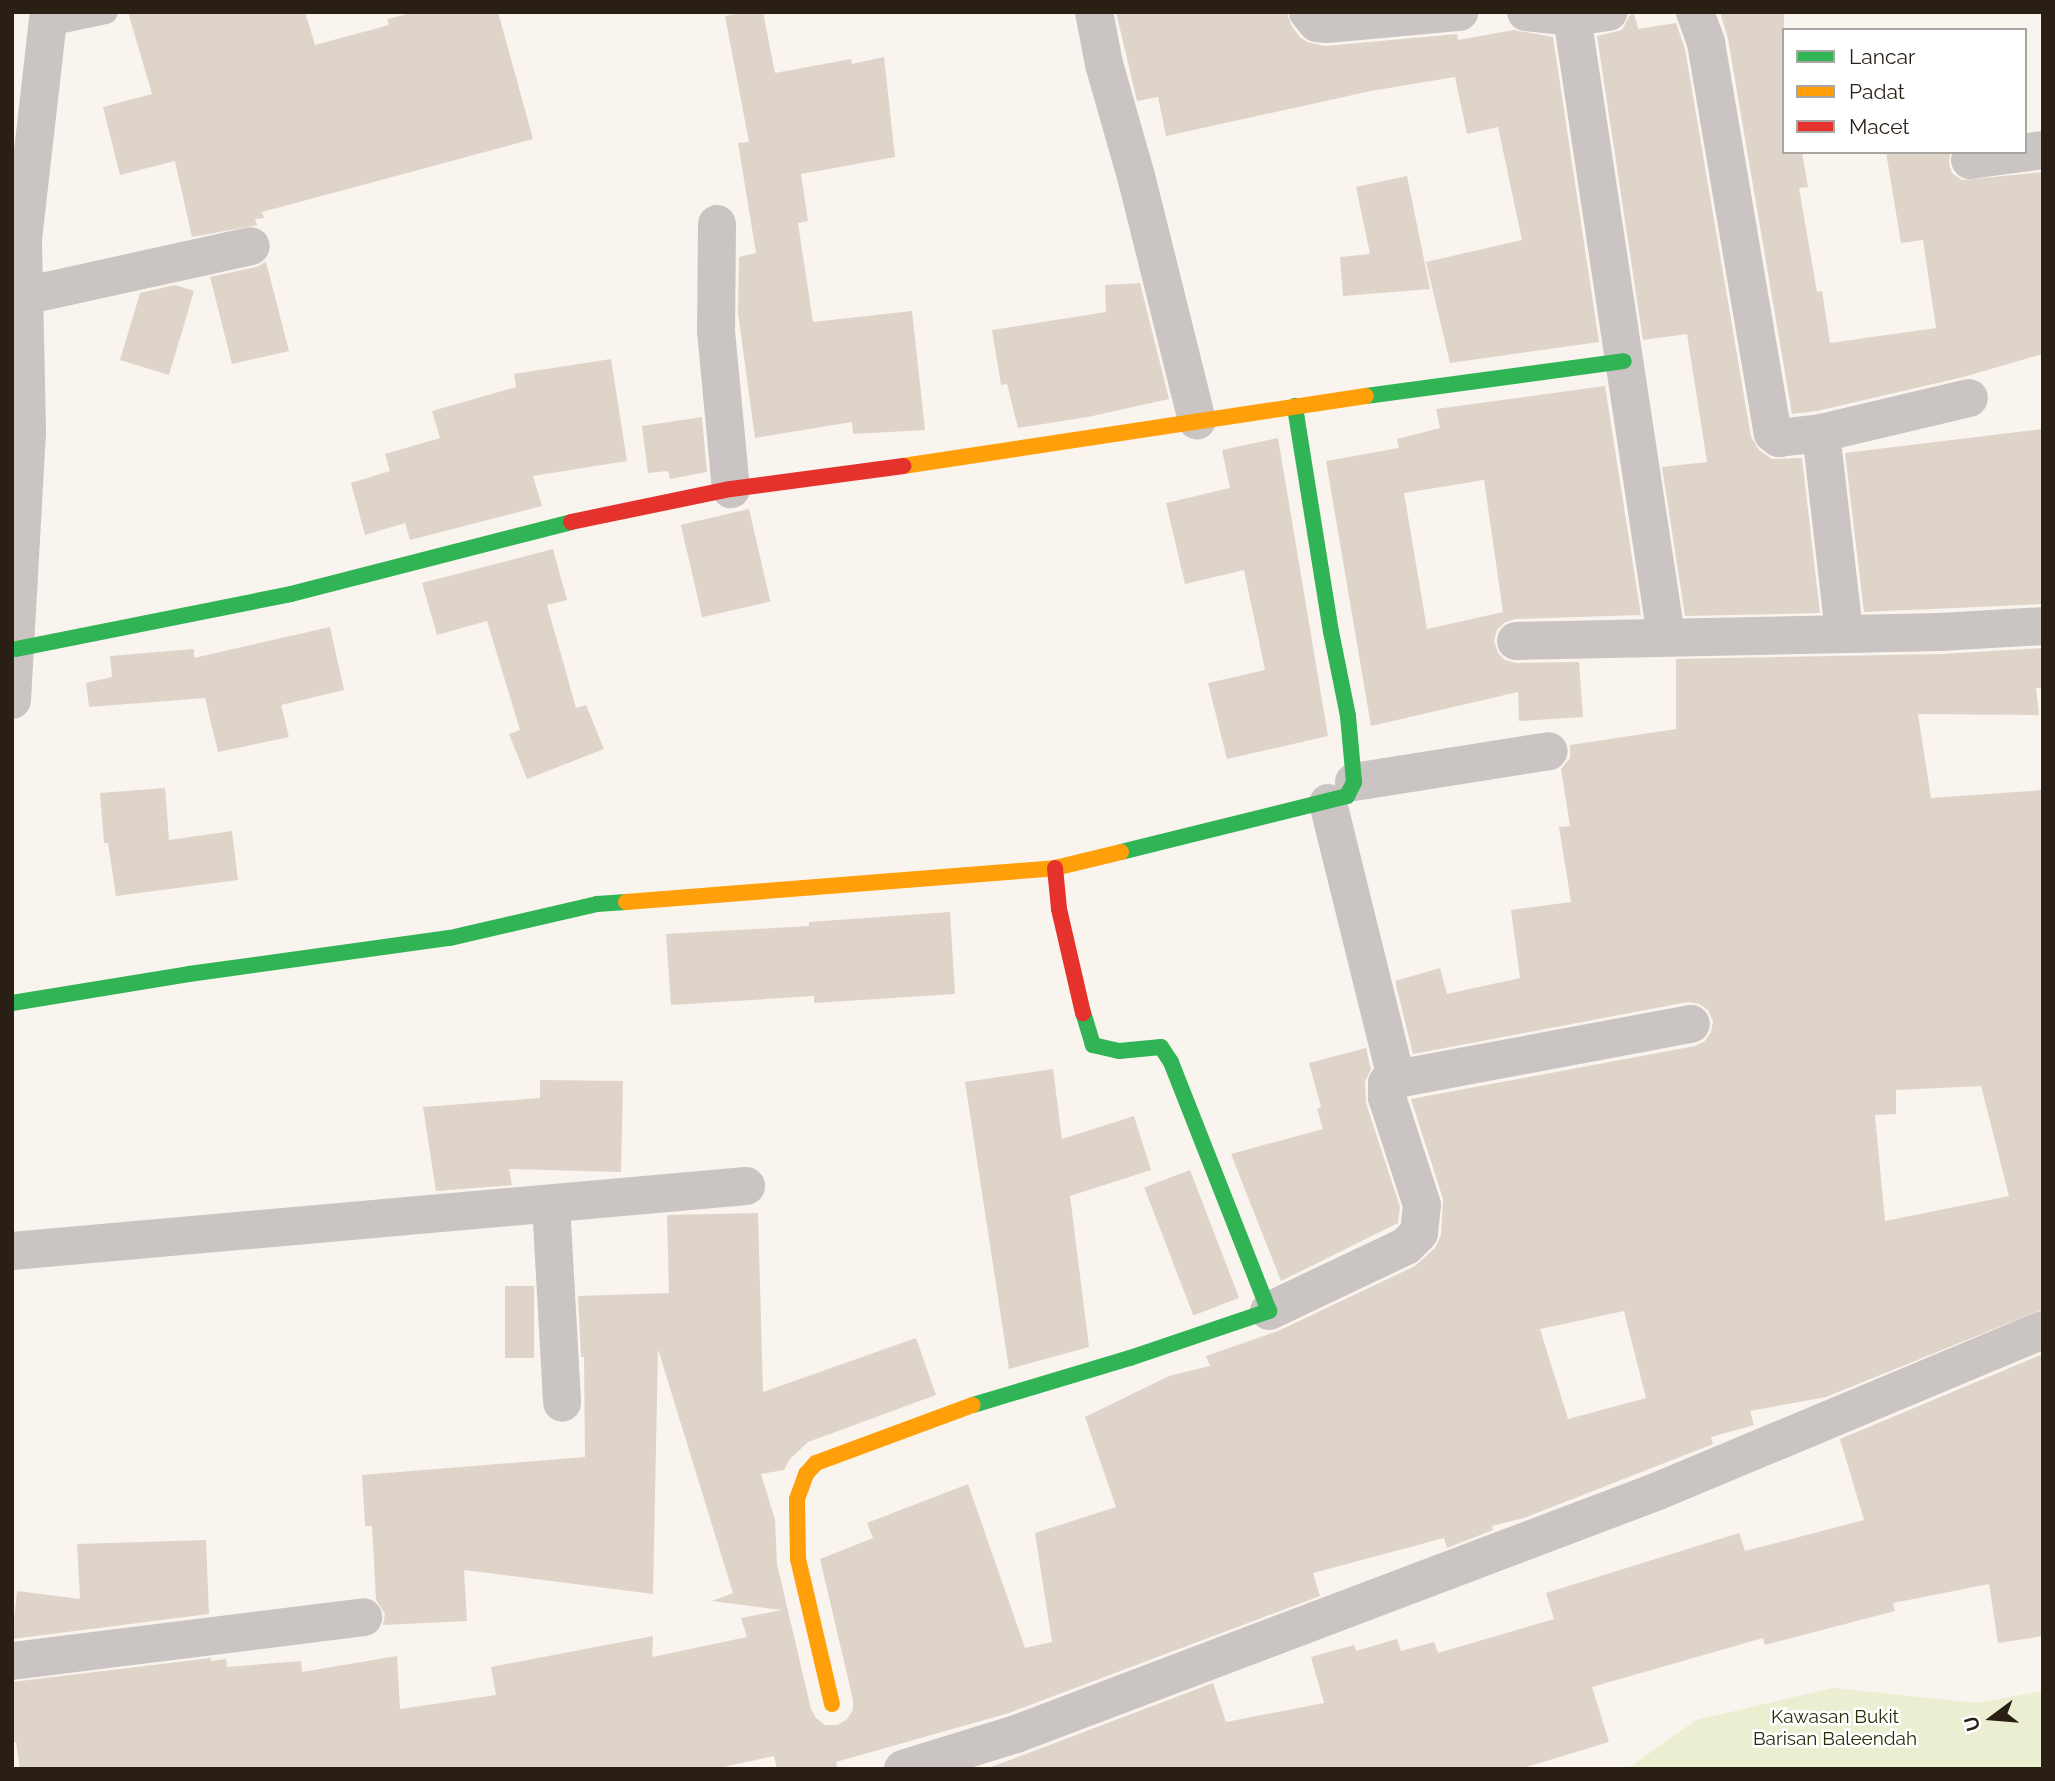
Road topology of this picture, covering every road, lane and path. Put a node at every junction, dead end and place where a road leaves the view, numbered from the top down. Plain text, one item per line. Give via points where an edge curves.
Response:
1 (106, 12) edge
2 (1094, 12) edge
3 (1308, 12) edge
4 (1459, 12) edge
5 (1527, 12) edge
6 (1609, 12) edge
7 (1695, 12) edge
8 (1572, 17) junction
9 (49, 18) edge
10 (2014, 154) edge
11 (1970, 160) dead end
12 (717, 225) dead end
13 (251, 246) dead end
14 (24, 296) junction
15 (1624, 361) junction
16 (1969, 398) dead end
17 (1295, 406) junction
18 (19, 408) edge
19 (1197, 421) junction
20 (1821, 433) junction
21 (731, 489) junction
22 (2043, 626) edge
23 (1844, 633) junction
24 (1666, 636) junction
25 (1516, 641) dead end
26 (14, 674) edge
27 (1549, 751) dead end
28 (1341, 792) junction
29 (1055, 868) junction
30 (12, 1003) edge
31 (1691, 1024) dead end
32 (1396, 1078) junction
33 (746, 1186) dead end
34 (551, 1204) junction
35 (12, 1251) edge
36 (1269, 1311) junction
37 (2043, 1331) edge
38 (562, 1403) dead end
39 (363, 1617) dead end
40 (12, 1661) edge
41 (832, 1704) dead end
42 (903, 1769) edge

1 - 9 lane
2 - 19 street
3 - 4 street via 1317,23 1327,24
5 - 8 street
6 - 8 street
7 - 20 street via 1706,43 1769,424 1779,438
8 - 15 street
9 - 14 street via 23,239
10 - 11 street
12 - 21 street via 716,331
13 - 14 street
14 - 18 street
15 - 17 street
15 - 24 street
16 - 20 street
17 - 19 street
17 - 28 street via 1348,716
18 - 26 street
19 - 21 street
20 - 23 street
21 - 26 street via 561,524 291,594
22 - 23 street
23 - 24 street
24 - 25 street
27 - 28 street
28 - 29 street
28 - 32 street
29 - 30 street via 597,904 450,938
29 - 36 street via 1059,909 1093,1045 1119,1051 1161,1047 1171,1062
31 - 32 street
32 - 36 street via 1387,1083 1386,1091 1422,1205 1419,1233 1406,1246
33 - 34 street
34 - 35 street
34 - 38 street
36 - 41 street via 1130,1359 1009,1392 816,1463 806,1474 797,1499 798,1549
37 - 42 street via 1658,1491 1016,1734
39 - 40 street

